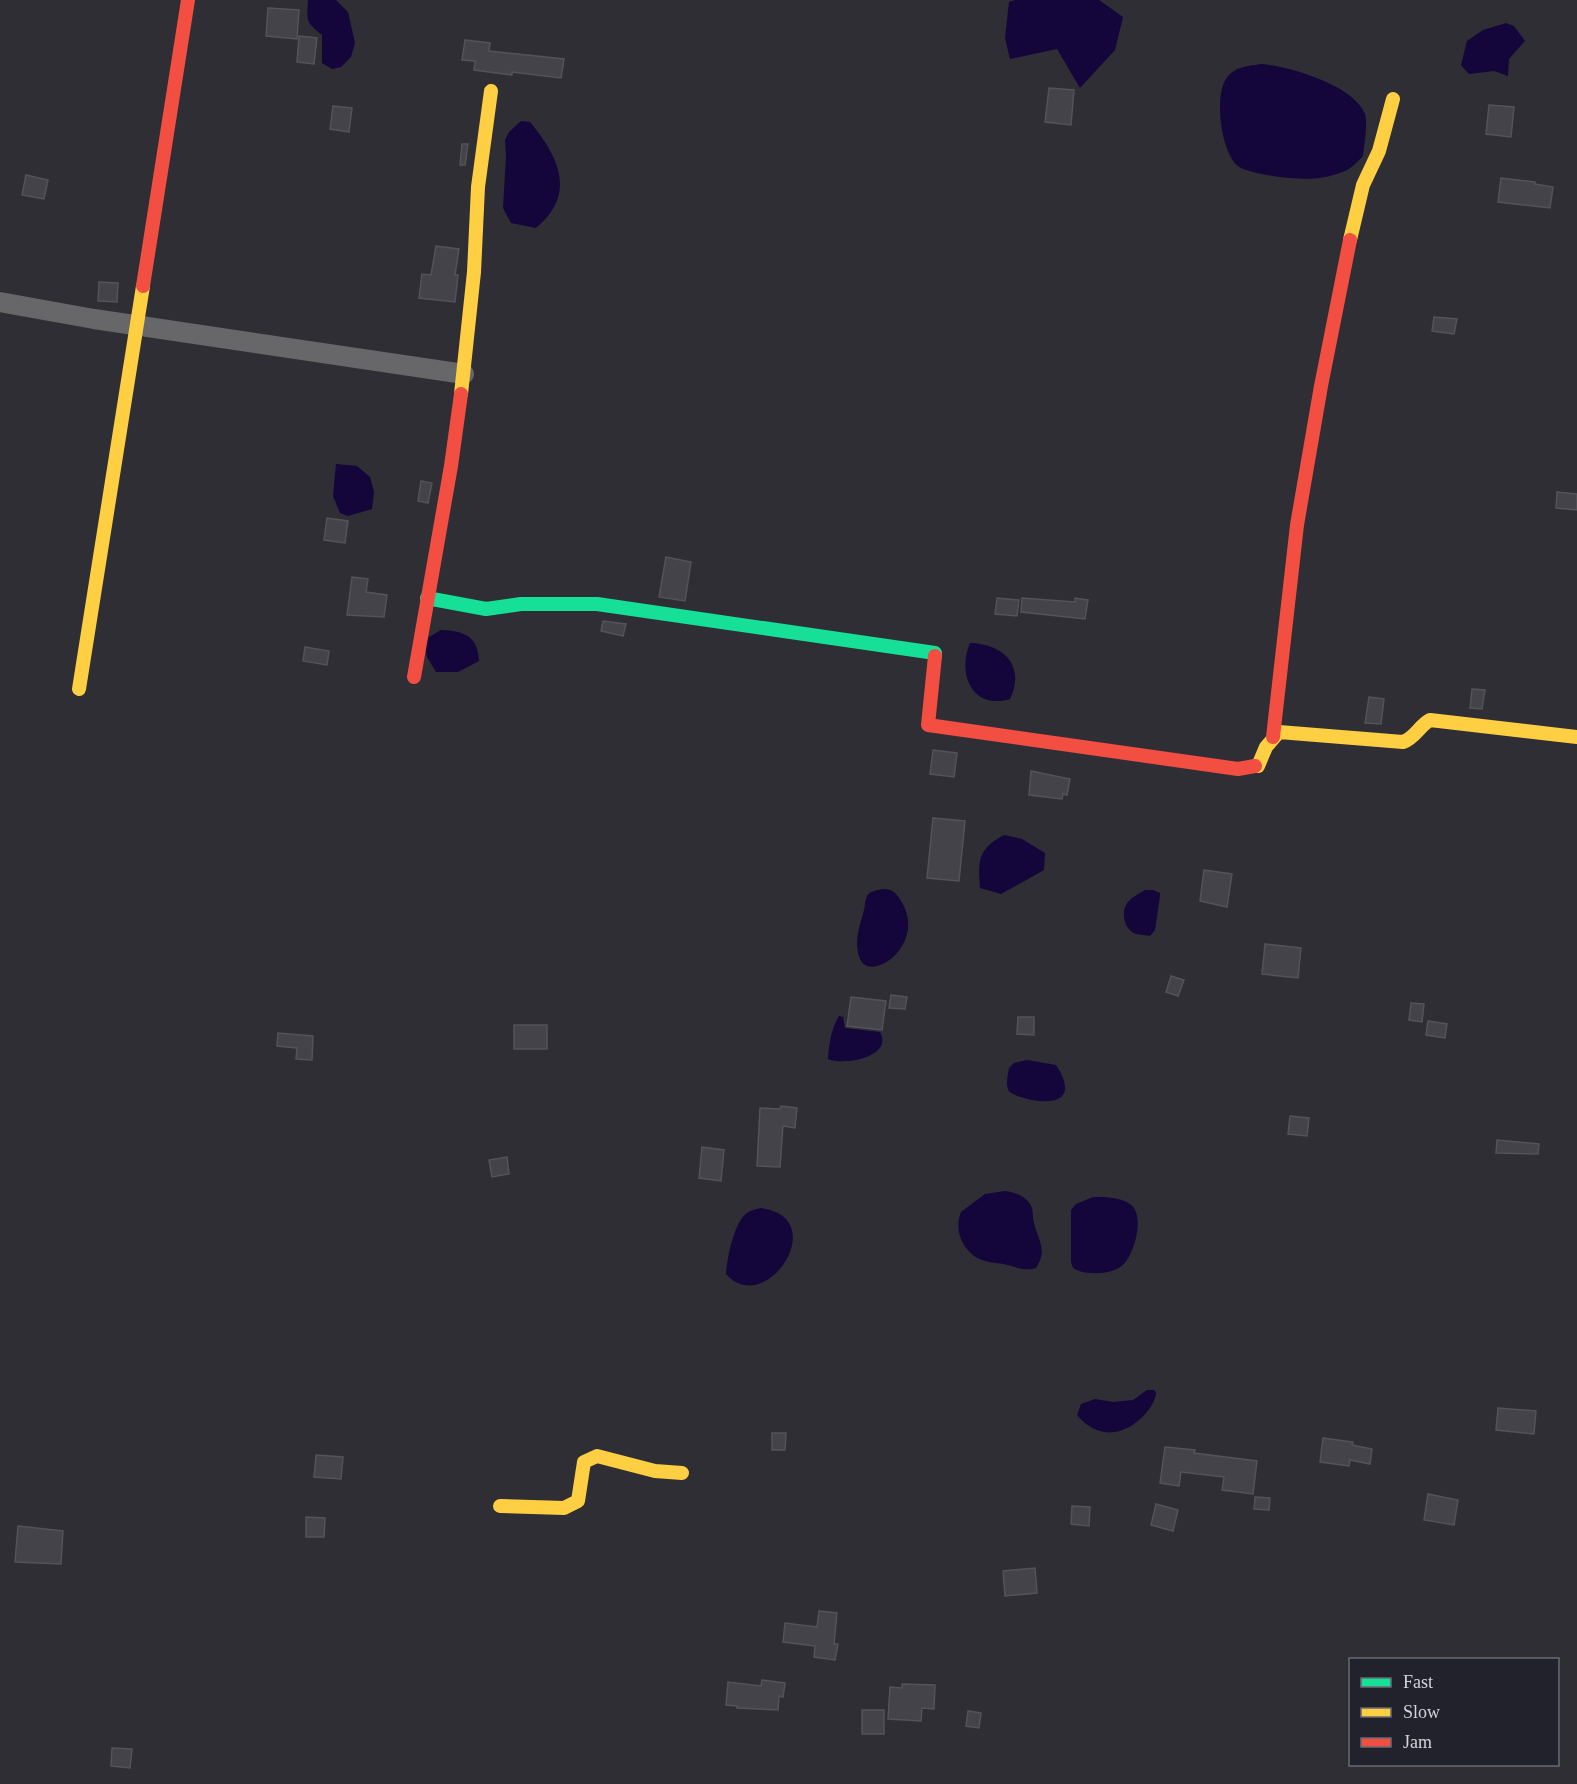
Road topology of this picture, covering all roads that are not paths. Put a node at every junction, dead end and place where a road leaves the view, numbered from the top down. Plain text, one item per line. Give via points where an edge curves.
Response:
1 (188, 0) edge
2 (491, 91) dead end
3 (1393, 99) dead end
4 (0, 302) edge
5 (136, 325) junction
6 (465, 374) junction
7 (427, 598) junction
8 (414, 677) dead end
9 (79, 689) dead end
10 (1577, 736) edge
11 (1273, 737) junction
12 (682, 1473) dead end
13 (500, 1506) dead end

1 - 5 street
2 - 6 street via 478,187
3 - 11 street via 1350,235 1321,386 1297,525
4 - 5 street
5 - 6 street
5 - 9 street
6 - 7 street
7 - 8 street
7 - 11 street via 486,609 521,604 597,604 935,653 928,725 1238,769 1258,766
10 - 11 street via 1430,720 1423,722 1413,738 1402,742 1279,732
12 - 13 street via 655,1471 597,1456 584,1462 578,1501 571,1505

